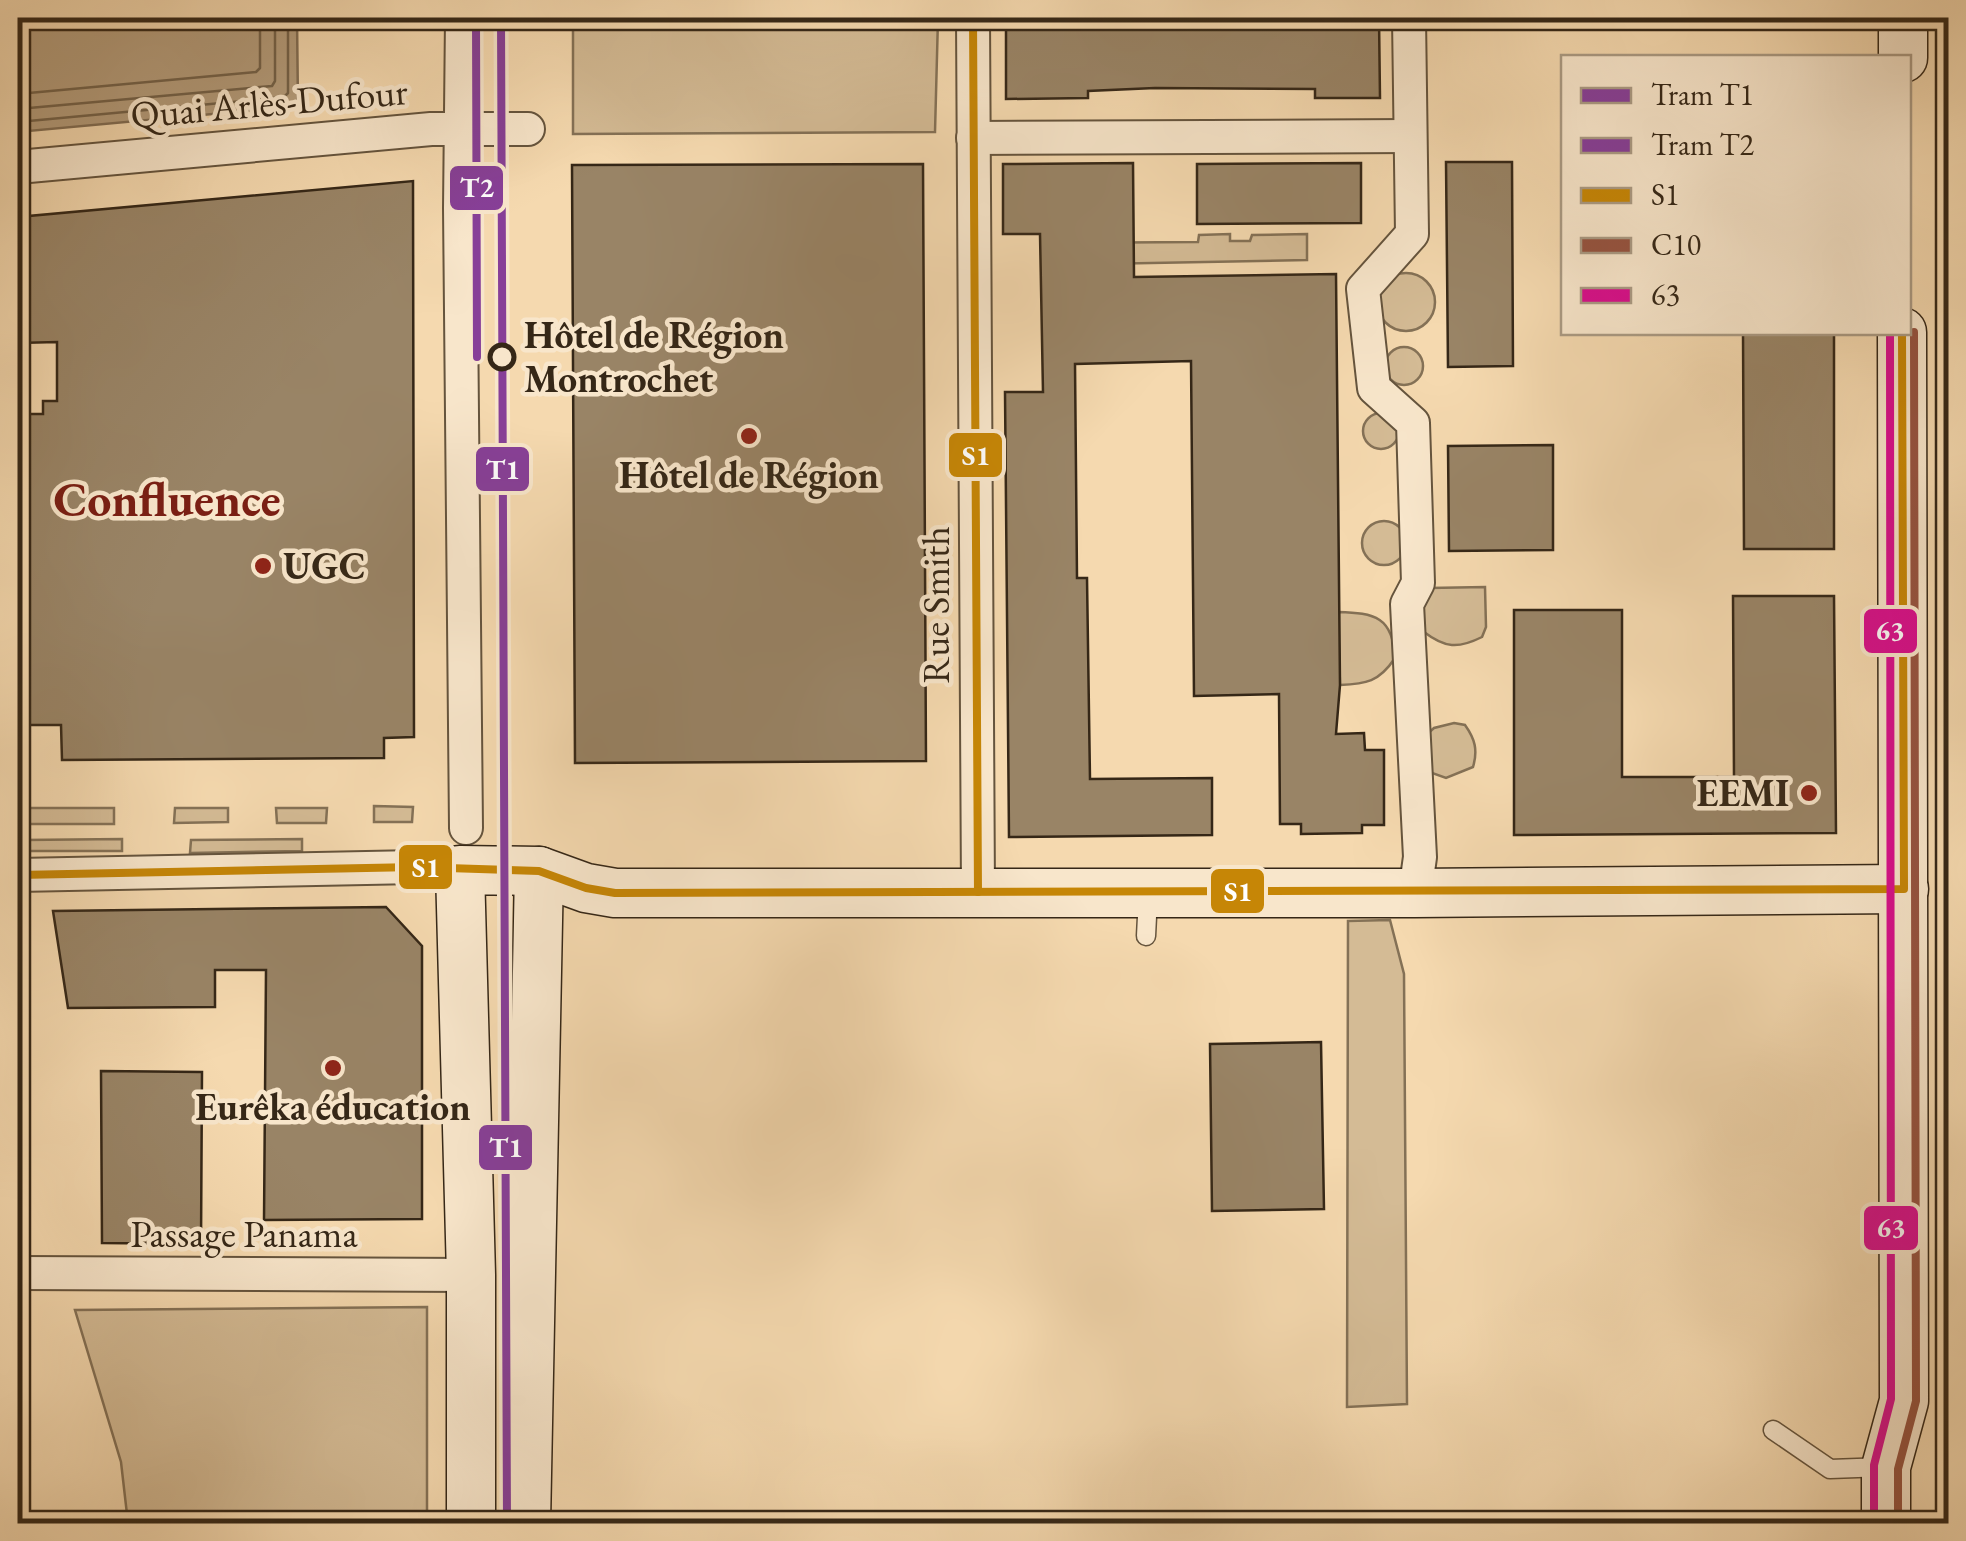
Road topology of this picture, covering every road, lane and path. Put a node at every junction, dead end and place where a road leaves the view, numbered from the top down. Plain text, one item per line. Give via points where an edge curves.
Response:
1 (462, 18) edge
2 (972, 18) edge
3 (1409, 18) edge
4 (1904, 18) edge
5 (1903, 55) edge
6 (463, 127) junction
7 (528, 129) dead end
8 (1410, 136) junction
9 (973, 138) junction
10 (18, 167) edge
11 (1902, 335) edge
12 (463, 849) junction
13 (539, 871) junction
14 (18, 875) edge
15 (1904, 889) junction
16 (978, 892) junction
17 (1414, 893) junction
18 (18, 1273) edge
19 (471, 1275) junction
20 (1773, 1430) dead end
21 (1886, 1467) junction
22 (472, 1524) edge
23 (526, 1524) edge
24 (1886, 1524) edge

1 - 6 street
2 - 9 street, Rue Smith
3 - 8 street
4 - 5 street
6 - 7 street, Quai Arlès-Dufour
6 - 10 street, Quai Arlès-Dufour
6 - 12 street
8 - 9 street
8 - 17 street via 1412,234 1364,289 1374,388 1413,423 1418,583 1406,604 1420,856
9 - 16 street, Rue Smith
11 - 15 street
12 - 13 street
12 - 14 street via 416,868
12 - 19 street
13 - 16 street via 615,893
13 - 23 street
15 - 17 street
15 - 21 street via 1904,1401
16 - 17 street via 1147,914
18 - 19 street, Passage Panama
19 - 22 street
20 - 21 lane via 1830,1469
21 - 24 street

